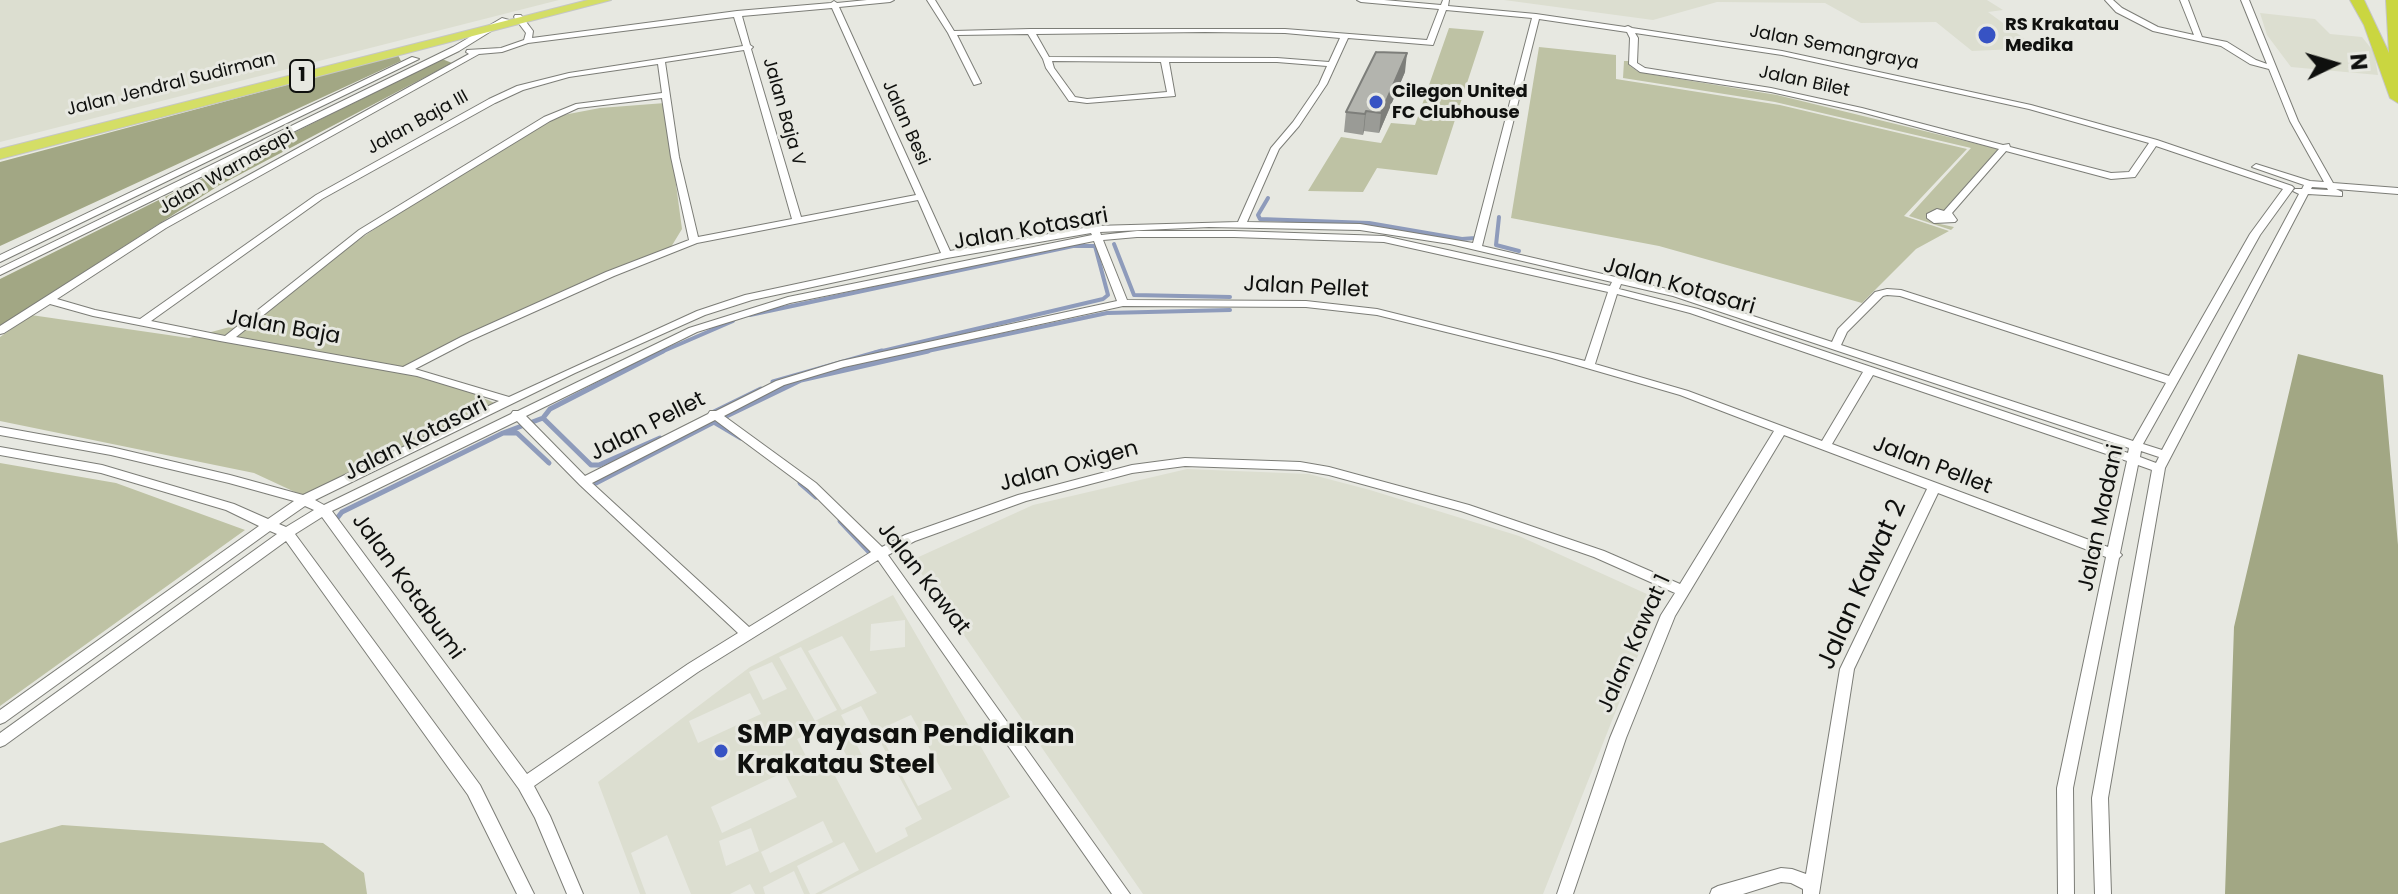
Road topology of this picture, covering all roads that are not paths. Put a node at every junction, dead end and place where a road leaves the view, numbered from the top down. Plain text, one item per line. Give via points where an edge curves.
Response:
1 (585, 0) edge
2 (604, 0) edge
3 (805, 0) edge
4 (890, 0) edge
5 (931, 0) edge
6 (1361, 0) edge
7 (1436, 0) edge
8 (2109, 0) edge
9 (2184, 0) edge
10 (2245, 0) edge
11 (2357, 0) edge
12 (2393, 0) edge
13 (787, 1) edge
14 (834, 3) junction
15 (1446, 4) edge
16 (737, 13) junction
17 (1536, 16) junction
18 (520, 26) junction
19 (484, 28) junction
20 (1628, 28) junction
21 (1645, 30) junction
22 (1030, 31) junction
23 (952, 33) junction
24 (1345, 36) junction
25 (1634, 38) junction
26 (2199, 38) junction
27 (459, 42) junction
28 (443, 46) junction
29 (749, 47) junction
30 (476, 53) junction
31 (1047, 59) junction
32 (1164, 59) junction
33 (661, 60) junction
34 (1330, 64) junction
35 (2273, 68) junction
36 (1889, 71) junction
37 (2398, 79) edge
38 (977, 83) dead end
39 (666, 95) junction
40 (2398, 98) edge
41 (2154, 142) junction
42 (2006, 146) junction
43 (0, 147) edge
44 (0, 154) edge
45 (2299, 186) junction
46 (2333, 190) junction
47 (2351, 191) junction
48 (2398, 191) edge
49 (920, 197) junction
50 (2398, 199) edge
51 (1946, 214) dead end
52 (797, 220) junction
53 (1241, 225) junction
54 (1096, 234) junction
55 (694, 241) junction
56 (1480, 241) junction
57 (947, 255) junction
58 (0, 259) edge
59 (0, 272) edge
60 (1615, 285) junction
61 (49, 300) junction
62 (1123, 303) junction
63 (701, 313) junction
64 (143, 322) junction
65 (710, 324) junction
66 (0, 331) edge
67 (227, 339) junction
68 (1835, 346) junction
69 (1589, 365) junction
70 (405, 370) junction
71 (1870, 370) junction
72 (2172, 381) junction
73 (508, 400) junction
74 (518, 415) junction
75 (718, 417) junction
76 (1781, 430) junction
77 (0, 431) edge
78 (2136, 445) junction
79 (1825, 446) junction
80 (0, 451) edge
81 (2135, 461) junction
82 (2162, 462) junction
83 (584, 482) junction
84 (1934, 488) junction
85 (304, 500) junction
86 (324, 510) junction
87 (268, 523) junction
88 (287, 533) junction
89 (880, 553) junction
90 (2115, 555) junction
91 (1681, 590) junction
92 (748, 634) junction
93 (0, 718) edge
94 (0, 741) edge
95 (525, 784) junction
96 (1812, 889) edge
97 (526, 894) edge
98 (575, 894) edge
99 (1122, 894) edge
100 (1565, 894) edge
101 (1718, 894) edge
102 (2066, 894) edge
103 (2103, 894) edge

1 - 18 highway, 1
2 - 18 highway, 1
3 - 13 street
4 - 14 street
5 - 23 street
6 - 15 street, Jalan Semangraya
7 - 15 street, Jalan Semangraya
8 - 26 street via 2156,29
9 - 26 street
10 - 35 street
11 - 40 highway
12 - 37 highway
13 - 18 street
14 - 16 street
14 - 49 street, Jalan Besi
15 - 17 street, Jalan Semangraya
15 - 24 street via 1430,43
15 - 36 street, Jalan Semangraya via 1510,6 1698,32
16 - 18 street
16 - 29 street, Jalan Baja V
17 - 20 street, Jalan Semangraya
17 - 56 street
18 - 19 highway, 1
18 - 30 street via 502,50
19 - 27 highway, 1
19 - 43 highway, Jalan Jendral Sudirman / 1
20 - 21 street, Jalan Semangraya
20 - 25 street, Jalan Bilet
21 - 25 street
21 - 36 street, Jalan Semangraya
22 - 23 street
22 - 24 street via 1231,30
22 - 31 street
23 - 38 street
24 - 34 street
25 - 42 street, Jalan Bilet via 1633,64 1643,70 1771,90
26 - 35 street
27 - 28 street
27 - 28 street
27 - 30 street
27 - 44 highway, 1
27 - 59 street
28 - 58 street
29 - 33 street, Jalan Baja III
29 - 52 street, Jalan Baja V
30 - 61 street, Jalan Warnasapi via 163,226
31 - 32 street
31 - 32 street via 1070,97 1079,101 1172,94
32 - 34 street
33 - 39 street
33 - 64 street, Jalan Baja III via 547,80 492,101 319,197
34 - 53 street via 1316,94 1275,148
35 - 46 street via 2297,128
36 - 41 street, Jalan Semangraya
36 - 45 street, Jalan Semangraya via 2049,105 2191,145
39 - 55 street
39 - 67 street via 576,106 547,119 362,232
41 - 42 street, Jalan Bilet via 2132,175 2124,178
41 - 45 street, Jalan Semangraya
42 - 51 street
45 - 46 street
45 - 72 street, Jalan Madani via 2255,234
45 - 82 street, Jalan Madani
46 - 47 street
47 - 48 street
47 - 50 street
49 - 52 street
49 - 57 street, Jalan Besi
52 - 55 street
53 - 54 street, Jalan Kotasari via 1134,225
53 - 56 street, Jalan Kotasari via 1367,227
54 - 57 street, Jalan Kotasari
54 - 60 street, Jalan Kotasari via 1354,236
54 - 62 street
54 - 65 street, Jalan Kotasari via 788,300
55 - 70 street via 610,274
56 - 60 street, Jalan Kotasari
57 - 63 street, Jalan Kotasari via 783,288
60 - 68 street, Jalan Kotasari via 1676,294
60 - 69 street
60 - 71 street, Jalan Kotasari
61 - 64 street, Jalan Baja
61 - 66 street, Jalan Warnasapi
62 - 69 street, Jalan Pellet via 1356,307
62 - 75 street, Jalan Pellet via 841,364 780,383
63 - 65 street
63 - 73 street, Jalan Kotasari
64 - 67 street, Jalan Baja
65 - 74 street, Jalan Kotasari
67 - 70 street, Jalan Baja
68 - 72 street via 1842,331 1879,294 1901,293
68 - 78 street, Jalan Kotasari
69 - 76 street, Jalan Pellet
70 - 73 street, Jalan Baja
71 - 79 street
71 - 81 street, Jalan Kotasari
72 - 78 street, Jalan Madani
73 - 85 street, Jalan Kotasari
74 - 83 street
74 - 86 street, Jalan Kotasari
75 - 83 street, Jalan Pellet
75 - 89 street, Jalan Kawat via 783,462
76 - 79 street, Jalan Pellet
76 - 91 street, Jalan Kawat 1
77 - 85 street, Jalan Kotabumi via 111,451
78 - 81 street, Jalan Madani
78 - 82 street, Jalan Kotasari
79 - 84 street, Jalan Pellet
80 - 87 street via 102,469
81 - 82 street, Jalan Kotasari
81 - 90 street, Jalan Madani
82 - 103 street, Jalan Madani via 2100,798
83 - 92 street
84 - 90 street, Jalan Pellet
84 - 96 street, Jalan Kawat 2 via 1847,669
85 - 86 street, Jalan Kotabumi
85 - 87 street, Jalan Kotasari
86 - 88 street, Jalan Kotasari
86 - 95 street, Jalan Kotabumi
87 - 88 street
87 - 93 street, Jalan Kotasari
88 - 94 street, Jalan Kotasari
88 - 97 street via 474,790
89 - 91 street, Jalan Oxigen via 910,538 1087,479 1185,462 1254,463 1329,471 1440,501 1599,554
89 - 92 street, Jalan Oxigen
89 - 99 street, Jalan Kawat
90 - 102 street, Jalan Madani via 2065,788
91 - 100 street, Jalan Kawat 1 via 1618,738
92 - 95 street, Jalan Oxigen
95 - 98 street, Jalan Kotabumi
96 - 101 street via 1781,875

